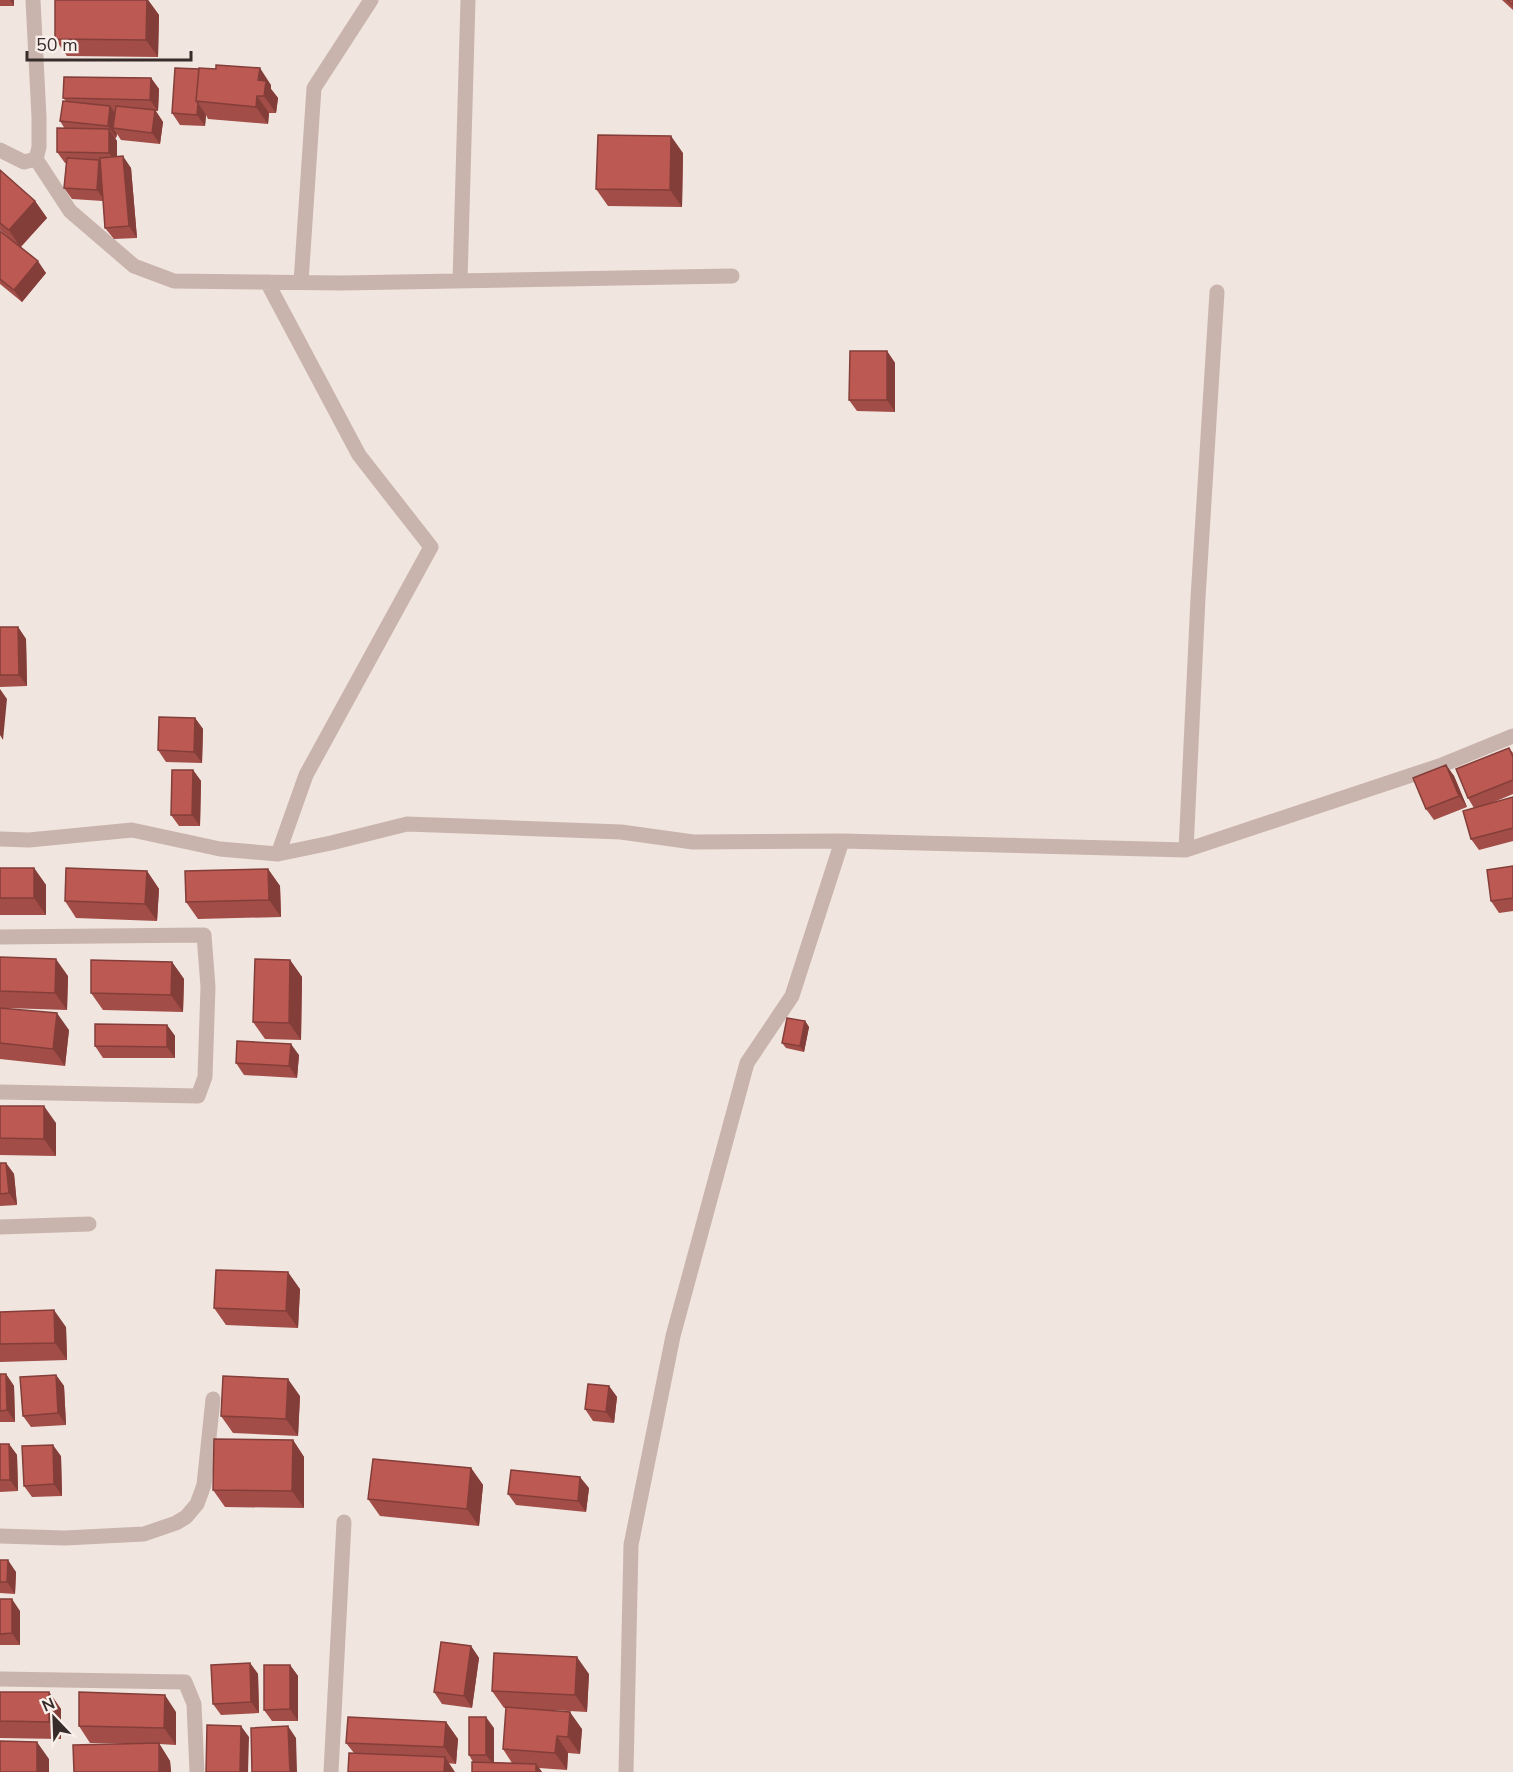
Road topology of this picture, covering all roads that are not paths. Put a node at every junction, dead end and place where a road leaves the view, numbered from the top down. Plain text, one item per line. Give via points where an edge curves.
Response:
1 (33, 0) edge
2 (371, 0) edge
3 (468, 0) edge
4 (0, 150) edge
5 (36, 159) junction
6 (732, 276) dead end
7 (460, 281) junction
8 (267, 282) junction
9 (301, 282) junction
10 (1217, 292) dead end
11 (1513, 736) edge
12 (0, 838) edge
13 (842, 841) junction
14 (1186, 850) junction
15 (278, 854) junction
16 (0, 937) edge
17 (0, 1092) edge
18 (89, 1224) dead end
19 (0, 1227) edge
20 (213, 1399) dead end
21 (344, 1522) dead end
22 (0, 1536) edge
23 (0, 1679) edge
24 (197, 1772) edge
25 (331, 1772) edge
26 (626, 1772) edge

1 - 5 street via 39,117
2 - 9 street via 314,88
3 - 7 street
4 - 5 street via 24,162
5 - 8 street via 70,211 134,266 174,281
6 - 7 street
7 - 9 street
8 - 9 street
8 - 15 street via 359,455 431,547 306,775
10 - 14 street
11 - 14 street via 1442,765
12 - 15 street via 29,840 132,830 220,849
13 - 14 street
13 - 15 street via 693,842 621,831 407,824
13 - 26 street via 792,996 747,1063 673,1336 631,1545
16 - 17 street via 204,935 208,987 205,1077 198,1096
18 - 19 street
20 - 22 street via 204,1485 197,1504 177,1523 144,1534
21 - 25 street
23 - 24 street via 185,1682 194,1704

